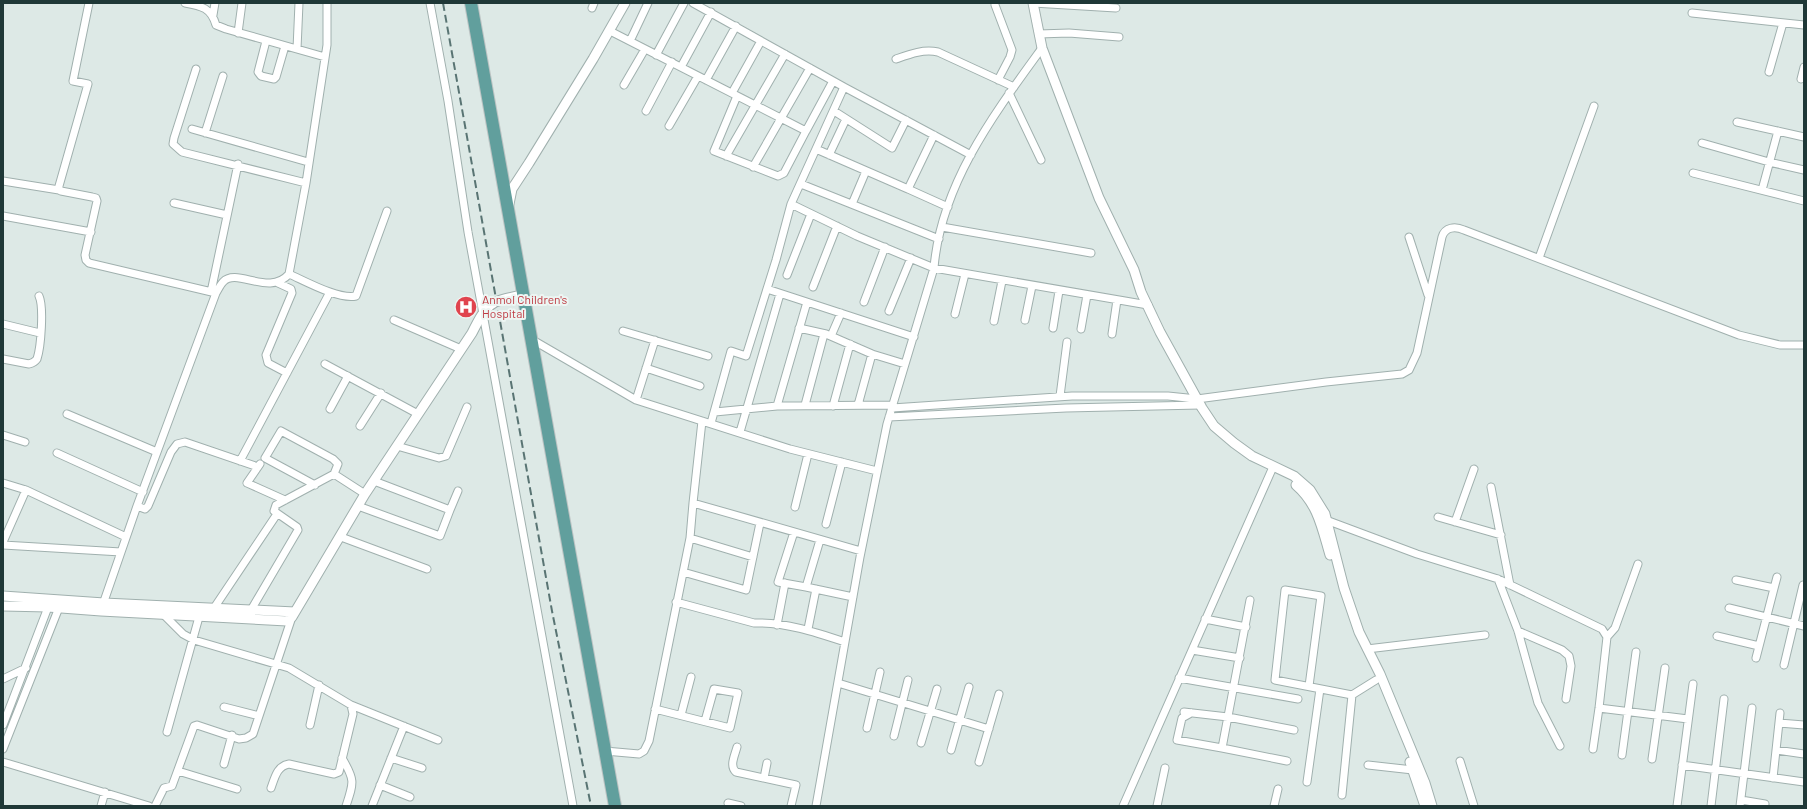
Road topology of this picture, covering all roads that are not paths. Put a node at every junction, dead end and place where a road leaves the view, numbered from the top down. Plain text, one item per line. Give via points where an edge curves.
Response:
1 (89, 3) edge
2 (185, 3) edge
3 (215, 3) edge
4 (242, 3) edge
5 (299, 3) edge
6 (327, 3) edge
7 (430, 3) edge
8 (471, 3) edge
9 (625, 3) edge
10 (648, 3) edge
11 (684, 3) edge
12 (693, 3) edge
13 (1033, 3) edge
14 (995, 5) dead end
15 (1116, 8) dead end
16 (711, 12) junction
17 (1692, 13) dead end
18 (213, 15) junction
19 (1783, 23) junction
20 (1804, 25) edge
21 (736, 26) junction
22 (610, 31) junction
23 (238, 33) junction
24 (1039, 34) junction
25 (1119, 37) dead end
26 (266, 41) junction
27 (630, 41) junction
28 (761, 41) junction
29 (285, 46) junction
30 (1042, 48) junction
31 (297, 49) junction
32 (644, 49) junction
33 (785, 54) junction
34 (656, 55) junction
35 (325, 57) junction
36 (896, 59) dead end
37 (672, 62) junction
38 (681, 67) junction
39 (1804, 67) edge
40 (810, 68) junction
41 (196, 69) dead end
42 (1769, 72) dead end
43 (223, 76) dead end
44 (698, 76) junction
45 (1801, 79) dead end
46 (706, 80) junction
47 (998, 80) junction
48 (833, 81) junction
49 (624, 85) dead end
50 (844, 87) junction
51 (1011, 90) junction
52 (734, 94) junction
53 (755, 105) junction
54 (1594, 106) dead end
55 (646, 111) dead end
56 (834, 111) junction
57 (781, 118) junction
58 (846, 118) junction
59 (906, 120) junction
60 (1737, 122) dead end
61 (669, 126) dead end
62 (192, 129) dead end
63 (806, 131) junction
64 (1778, 131) junction
65 (205, 133) junction
66 (934, 135) junction
67 (1804, 137) edge
68 (1702, 143) dead end
69 (816, 149) junction
70 (829, 155) junction
71 (971, 155) junction
72 (726, 156) junction
73 (1041, 160) dead end
74 (308, 162) junction
75 (1770, 162) junction
76 (238, 164) junction
77 (754, 167) junction
78 (1804, 170) edge
79 (866, 171) junction
80 (1693, 173) dead end
81 (3, 181) edge
82 (306, 183) junction
83 (801, 184) junction
84 (908, 188) junction
85 (59, 190) junction
86 (1762, 190) junction
87 (1804, 201) edge
88 (174, 203) dead end
89 (791, 204) junction
90 (852, 204) junction
91 (948, 207) junction
92 (508, 209) junction
93 (387, 211) dead end
94 (811, 214) junction
95 (227, 215) junction
96 (3, 216) edge
97 (837, 226) junction
98 (942, 227) junction
99 (91, 232) junction
100 (1409, 236) dead end
101 (938, 239) junction
102 (885, 247) junction
103 (1091, 253) dead end
104 (911, 258) junction
105 (1540, 258) junction
106 (934, 268) junction
107 (288, 274) junction
108 (964, 274) junction
109 (787, 275) dead end
110 (1002, 281) junction
111 (278, 283) junction
112 (1032, 286) junction
113 (812, 287) dead end
114 (767, 289) junction
115 (1059, 291) junction
116 (330, 292) junction
117 (214, 293) junction
118 (780, 294) junction
119 (523, 295) junction
120 (1087, 295) junction
121 (39, 296) dead end
122 (1429, 297) junction
123 (1117, 300) junction
124 (807, 302) junction
125 (864, 302) dead end
126 (1148, 305) junction
127 (890, 311) dead end
128 (483, 312) junction
129 (841, 313) junction
130 (955, 314) dead end
131 (394, 320) dead end
132 (1025, 320) dead end
133 (994, 321) dead end
134 (3, 324) edge
135 (799, 328) junction
136 (1053, 328) dead end
137 (1081, 329) dead end
138 (623, 331) dead end
139 (40, 333) junction
140 (1112, 334) dead end
141 (828, 335) junction
142 (914, 337) junction
143 (531, 339) junction
144 (655, 340) junction
145 (1067, 342) dead end
146 (850, 344) junction
147 (1804, 346) edge
148 (461, 349) junction
149 (872, 354) junction
150 (708, 356) dead end
151 (3, 359) edge
152 (325, 364) dead end
153 (905, 364) junction
154 (646, 368) junction
155 (287, 373) junction
156 (348, 376) junction
157 (700, 386) dead end
158 (381, 393) junction
159 (1060, 396) junction
160 (636, 400) junction
161 (1198, 402) junction
162 (858, 405) junction
163 (467, 406) dead end
164 (777, 406) junction
165 (805, 406) junction
166 (833, 406) junction
167 (892, 406) junction
168 (747, 408) junction
169 (330, 409) dead end
170 (715, 412) junction
171 (66, 414) dead end
172 (418, 414) junction
173 (889, 417) junction
174 (702, 421) junction
175 (711, 423) junction
176 (360, 426) dead end
177 (740, 432) junction
178 (3, 435) edge
179 (25, 442) dead end
180 (397, 446) junction
181 (157, 452) junction
182 (57, 453) dead end
183 (808, 454) junction
184 (264, 458) junction
185 (240, 461) junction
186 (842, 462) junction
187 (1273, 466) junction
188 (258, 467) junction
189 (1474, 469) dead end
190 (877, 471) junction
191 (334, 474) junction
192 (374, 480) junction
193 (3, 483) edge
194 (315, 485) junction
195 (1491, 487) dead end
196 (26, 490) junction
197 (458, 491) dead end
198 (142, 492) junction
199 (365, 494) junction
200 (285, 500) junction
201 (693, 503) junction
202 (137, 506) junction
203 (358, 506) junction
204 (795, 506) dead end
205 (450, 510) junction
206 (277, 514) junction
207 (1438, 517) dead end
208 (1324, 522) junction
209 (1455, 522) junction
210 (760, 523) junction
211 (826, 524) dead end
212 (794, 532) junction
213 (1501, 535) junction
214 (126, 537) junction
215 (341, 537) junction
216 (690, 538) junction
217 (820, 540) junction
218 (3, 544) edge
219 (861, 551) junction
220 (121, 552) junction
221 (753, 557) junction
222 (1638, 564) dead end
223 (427, 569) dead end
224 (683, 572) junction
225 (1777, 577) dead end
226 (1498, 579) junction
227 (1736, 580) dead end
228 (786, 584) junction
229 (1510, 585) junction
230 (1803, 585) edge
231 (806, 587) junction
232 (1774, 588) junction
233 (816, 589) junction
234 (3, 596) edge
235 (853, 597) junction
236 (1250, 600) dead end
237 (676, 602) junction
238 (50, 603) junction
239 (60, 604) junction
240 (3, 606) edge
241 (102, 607) junction
242 (214, 608) junction
243 (1729, 608) dead end
244 (251, 610) junction
245 (164, 615) junction
246 (294, 615) junction
247 (199, 617) junction
248 (1766, 618) junction
249 (1205, 619) junction
250 (777, 624) junction
251 (1793, 624) junction
252 (1804, 626) edge
253 (1246, 627) junction
254 (808, 629) junction
255 (1518, 631) junction
256 (1484, 635) dead end
257 (1717, 636) dead end
258 (1607, 637) junction
259 (194, 640) junction
260 (845, 642) junction
261 (1759, 646) junction
262 (1368, 649) junction
263 (1192, 650) junction
264 (1636, 652) dead end
265 (1240, 658) junction
266 (1756, 658) dead end
267 (37, 663) junction
268 (276, 664) junction
269 (1784, 665) dead end
270 (25, 668) junction
271 (1665, 668) dead end
272 (1374, 670) junction
273 (880, 672) dead end
274 (691, 677) dead end
275 (1179, 678) junction
276 (3, 679) edge
277 (908, 680) dead end
278 (1376, 680) junction
279 (838, 683) junction
280 (1693, 684) dead end
281 (319, 685) junction
282 (1309, 686) junction
283 (969, 687) dead end
284 (1234, 687) junction
285 (937, 689) dead end
286 (1320, 689) junction
287 (999, 694) dead end
288 (875, 695) junction
289 (1352, 695) junction
290 (1298, 699) dead end
291 (1724, 699) dead end
292 (1566, 700) dead end
293 (902, 704) junction
294 (350, 706) junction
295 (224, 707) dead end
296 (1599, 708) junction
297 (1752, 708) dead end
298 (655, 709) junction
299 (1628, 711) junction
300 (930, 712) junction
301 (1780, 713) dead end
302 (681, 715) junction
303 (1658, 715) junction
304 (259, 716) junction
305 (1228, 717) junction
306 (1688, 719) junction
307 (705, 721) junction
308 (959, 721) junction
309 (1779, 723) junction
310 (3, 725) edge
311 (310, 725) dead end
312 (404, 726) junction
313 (1804, 726) edge
314 (867, 728) dead end
315 (989, 729) junction
316 (1294, 730) dead end
317 (167, 732) dead end
318 (232, 735) junction
319 (894, 736) dead end
320 (438, 740) dead end
321 (921, 743) dead end
322 (736, 746) dead end
323 (1560, 746) dead end
324 (1222, 748) junction
325 (3, 749) edge
326 (1593, 749) dead end
327 (951, 750) dead end
328 (1776, 750) junction
329 (605, 751) junction
330 (1804, 754) edge
331 (1622, 755) dead end
332 (342, 758) junction
333 (391, 758) junction
334 (1652, 759) dead end
335 (1287, 761) dead end
336 (1460, 761) dead end
337 (3, 762) edge
338 (979, 762) dead end
339 (767, 763) dead end
340 (224, 764) dead end
341 (1368, 765) dead end
342 (1682, 765) junction
343 (422, 768) dead end
344 (1165, 768) dead end
345 (1413, 770) junction
346 (1715, 770) junction
347 (178, 771) junction
348 (1744, 774) junction
349 (764, 778) junction
350 (1773, 778) junction
351 (1307, 782) dead end
352 (1804, 782) edge
353 (380, 785) junction
354 (271, 788) dead end
355 (237, 789) dead end
356 (1278, 789) dead end
357 (105, 792) junction
358 (1342, 796) dead end
359 (410, 797) dead end
360 (728, 803) dead end
361 (1741, 803) edge
362 (1765, 804) dead end
363 (141, 805) edge
364 (101, 806) edge
365 (150, 806) edge
366 (155, 806) edge
367 (346, 806) edge
368 (372, 806) edge
369 (572, 806) edge
370 (615, 806) edge
371 (741, 806) edge
372 (791, 806) edge
373 (816, 806) edge
374 (1124, 806) edge
375 (1157, 806) edge
376 (1274, 806) edge
377 (1425, 806) edge
378 (1432, 806) edge
379 (1474, 806) edge
380 (1677, 806) edge
381 (1710, 806) edge

1 - 85 street via 73,81 88,84
2 - 18 street via 207,9
3 - 18 street
4 - 23 street
5 - 31 street
6 - 35 street
7 - 128 street
8 - 92 main road
9 - 22 street
10 - 27 street
11 - 34 street
12 - 16 street
13 - 15 street
13 - 24 street
14 - 47 street via 1012,50
16 - 21 street
16 - 38 street
17 - 19 street
18 - 23 street via 216,25
19 - 20 street
19 - 42 street
21 - 28 street
21 - 46 street
22 - 27 street
22 - 92 street via 512,189
23 - 26 street
24 - 25 street via 1069,33
24 - 30 street
26 - 29 street
26 - 29 street via 258,72 261,76 274,79 276,77
27 - 32 street
28 - 33 street
28 - 52 street
29 - 31 street
30 - 51 street
30 - 126 street via 1092,181
31 - 35 street
32 - 34 street
32 - 49 street
33 - 40 street
33 - 53 street
34 - 37 street
35 - 74 street
36 - 47 street via 929,50
37 - 38 street
37 - 55 street
38 - 44 street
39 - 45 street
40 - 48 street
40 - 57 street
41 - 76 street via 173,144 182,152
43 - 65 street
44 - 46 street
44 - 61 street
46 - 52 street
47 - 51 street
48 - 50 street
48 - 63 street
50 - 56 street
50 - 59 street
51 - 71 street
51 - 73 street
52 - 53 street
52 - 72 street via 714,151
53 - 57 street
53 - 72 street
54 - 105 street
56 - 58 street
56 - 69 street
57 - 63 street
57 - 77 street
58 - 59 street via 892,148
58 - 70 street
59 - 66 street
60 - 64 street
62 - 65 street
63 - 77 street via 784,174 778,176
64 - 67 street
64 - 75 street
65 - 74 street
66 - 71 street
66 - 84 street
68 - 75 street
69 - 70 street
69 - 83 street
70 - 79 street
71 - 91 street via 953,188
72 - 77 street
74 - 82 street
75 - 78 street
75 - 86 street
76 - 82 street
76 - 95 street
79 - 84 street
79 - 90 street
80 - 86 street
81 - 85 street
82 - 107 street
83 - 89 street
83 - 90 street
84 - 91 street
85 - 99 street via 96,198
86 - 87 street
88 - 95 street
89 - 94 street
89 - 114 street
90 - 101 street
91 - 98 street
92 - 119 main road
93 - 116 street via 356,296 349,297
94 - 97 street
94 - 109 street
95 - 117 street
96 - 99 street
97 - 102 street
97 - 113 street
98 - 101 street
98 - 103 street
99 - 117 street via 85,255 89,263
100 - 122 street
101 - 106 street
102 - 104 street
102 - 125 street
104 - 106 street
104 - 127 street
105 - 122 street via 1464,230 1446,230 1442,237
105 - 147 street via 1739,335 1767,343
106 - 108 street
106 - 142 street
107 - 111 street
107 - 116 street
108 - 110 street
108 - 130 street
110 - 112 street
110 - 133 street
111 - 117 street via 227,279
111 - 155 street via 291,289 292,293 266,360
112 - 115 street
112 - 132 street
114 - 118 street
114 - 170 street via 746,356 731,352
115 - 120 street
115 - 136 street
116 - 155 street
117 - 181 street
118 - 124 street
118 - 168 street
119 - 128 street via 496,301
119 - 143 main road
120 - 123 street
120 - 137 street
121 - 139 street via 42,303
122 - 161 street via 1414,361 1409,370 1402,374 1326,382
123 - 126 street
123 - 140 street
124 - 129 street
124 - 135 street
126 - 161 street
128 - 148 street
128 - 369 street
129 - 141 street
129 - 142 street
131 - 148 street
134 - 139 street
135 - 141 street
135 - 164 street
138 - 144 street
139 - 151 street via 36,360 33,363
141 - 146 street
141 - 165 street
142 - 153 street
143 - 160 street
143 - 329 main road
144 - 150 street
144 - 154 street
145 - 159 street
146 - 149 street
146 - 166 street
148 - 172 street
149 - 153 street
149 - 162 street
152 - 156 street
153 - 167 street
154 - 157 street
154 - 160 street
155 - 185 street
156 - 158 street
156 - 169 street
158 - 172 street
158 - 176 street
159 - 161 street via 1168,396
159 - 167 street
160 - 174 street
161 - 173 street
161 - 187 street via 1214,426 1234,443
162 - 166 street
162 - 167 street
163 - 180 street via 444,458
164 - 165 street
164 - 168 street
165 - 166 street
167 - 173 street
168 - 170 street
168 - 177 street
170 - 175 street
171 - 181 street
172 - 180 street
173 - 190 street
174 - 175 street
174 - 201 street
175 - 177 street
177 - 183 street
178 - 179 street
180 - 192 street
181 - 198 street
182 - 198 street
183 - 186 street
183 - 204 street
184 - 188 street
184 - 191 street via 281,431 334,459 338,464
184 - 194 street
185 - 188 street
185 - 202 street via 185,442 177,444 171,452 148,506 145,509
186 - 190 street
186 - 211 street
187 - 208 street via 1294,476 1310,490 1318,501
187 - 249 street
188 - 200 street via 247,483
189 - 209 street
190 - 219 street
191 - 194 street
191 - 199 street
192 - 199 street
192 - 205 street
193 - 196 street
194 - 200 street
195 - 213 street
196 - 214 street
196 - 218 street
197 - 205 street
198 - 202 street
199 - 203 street
200 - 206 street via 274,508
201 - 210 street
201 - 216 street
202 - 214 street
203 - 205 street via 440,536
203 - 215 street
206 - 242 street
206 - 244 street via 298,530
207 - 209 street
208 - 226 street
208 - 262 street via 1359,632
208 - 272 street via 1349,622
209 - 213 street
210 - 212 street
210 - 221 street
212 - 217 street
212 - 228 street via 778,582
213 - 229 street
214 - 220 street
215 - 223 street
215 - 246 street
216 - 221 street
216 - 224 street
217 - 219 street
217 - 231 street
218 - 220 street
219 - 235 street
220 - 241 street
221 - 224 street via 746,590
222 - 258 street via 1616,624
224 - 237 street
225 - 232 street
226 - 229 street
226 - 255 street
227 - 232 street
228 - 231 street
228 - 250 street
229 - 258 street via 1602,629
230 - 251 street
231 - 233 street
232 - 248 street
233 - 235 street
233 - 254 street
234 - 238 street
235 - 260 street
236 - 253 street
237 - 250 street via 754,623
237 - 298 street
238 - 239 street
238 - 240 street
238 - 270 street
239 - 241 street
239 - 267 street
241 - 242 street
241 - 245 street
242 - 244 street
243 - 248 street
244 - 246 street
245 - 247 street
245 - 259 street via 183,634
246 - 247 street via 287,621 279,622
246 - 268 street
247 - 259 street
248 - 251 street
248 - 261 street
249 - 253 street
249 - 263 street
250 - 254 street
251 - 252 street
251 - 269 street
253 - 265 street
254 - 260 street
255 - 292 street via 1562,650 1569,656 1571,666
255 - 323 street via 1538,703
256 - 262 street
257 - 261 street
258 - 296 street
259 - 268 street
259 - 317 street
260 - 279 street
261 - 266 street
262 - 272 street
263 - 265 street
263 - 275 street
264 - 299 street
265 - 284 street
267 - 270 street
267 - 325 street
268 - 281 street via 289,668
268 - 304 street
270 - 276 street
270 - 310 street
271 - 303 street
272 - 278 street
272 - 378 street via 1425,783
273 - 288 street
274 - 302 street
275 - 284 street
275 - 374 street
277 - 293 street
278 - 289 street
278 - 345 street
279 - 288 street
279 - 373 street
280 - 306 street
281 - 294 street
281 - 311 street
282 - 282 street via 1275,680 1285,590 1321,596
282 - 286 street
283 - 308 street
284 - 290 street
284 - 305 street
285 - 300 street
286 - 289 street
286 - 351 street
287 - 315 street
288 - 293 street
288 - 314 street
289 - 358 street
291 - 346 street
293 - 300 street
293 - 319 street
294 - 312 street
294 - 332 street via 353,714
295 - 304 street
296 - 299 street
296 - 326 street
297 - 348 street
298 - 302 street
298 - 329 street via 649,741 644,751 639,754
299 - 303 street
299 - 331 street
300 - 308 street
300 - 321 street
301 - 309 street
302 - 307 street
303 - 306 street
303 - 334 street
304 - 318 street via 253,734 239,739
305 - 316 street
305 - 324 street
305 - 324 street via 1188,712 1182,718 1177,740
306 - 342 street
307 - 307 street via 730,728 738,693 714,689
308 - 315 street
308 - 327 street
309 - 313 street
309 - 328 street
312 - 320 street
312 - 333 street
315 - 338 street
318 - 340 street
318 - 347 street via 194,726
322 - 349 street via 733,770
324 - 335 street
328 - 330 street
328 - 350 street
329 - 370 main road
332 - 354 street via 339,772 334,774 289,764 282,765
332 - 367 street via 353,782
333 - 343 street
333 - 353 street
336 - 379 street
337 - 357 street
339 - 349 street
341 - 345 street
342 - 346 street
342 - 380 street
344 - 375 street
345 - 377 street
346 - 348 street
346 - 381 street
347 - 355 street
347 - 366 street via 172,786 164,788
348 - 350 street
348 - 361 street
349 - 372 street via 796,785
350 - 352 street
353 - 359 street
353 - 368 street
356 - 376 street
357 - 363 street
357 - 364 street
360 - 371 street
361 - 362 street
363 - 365 street

